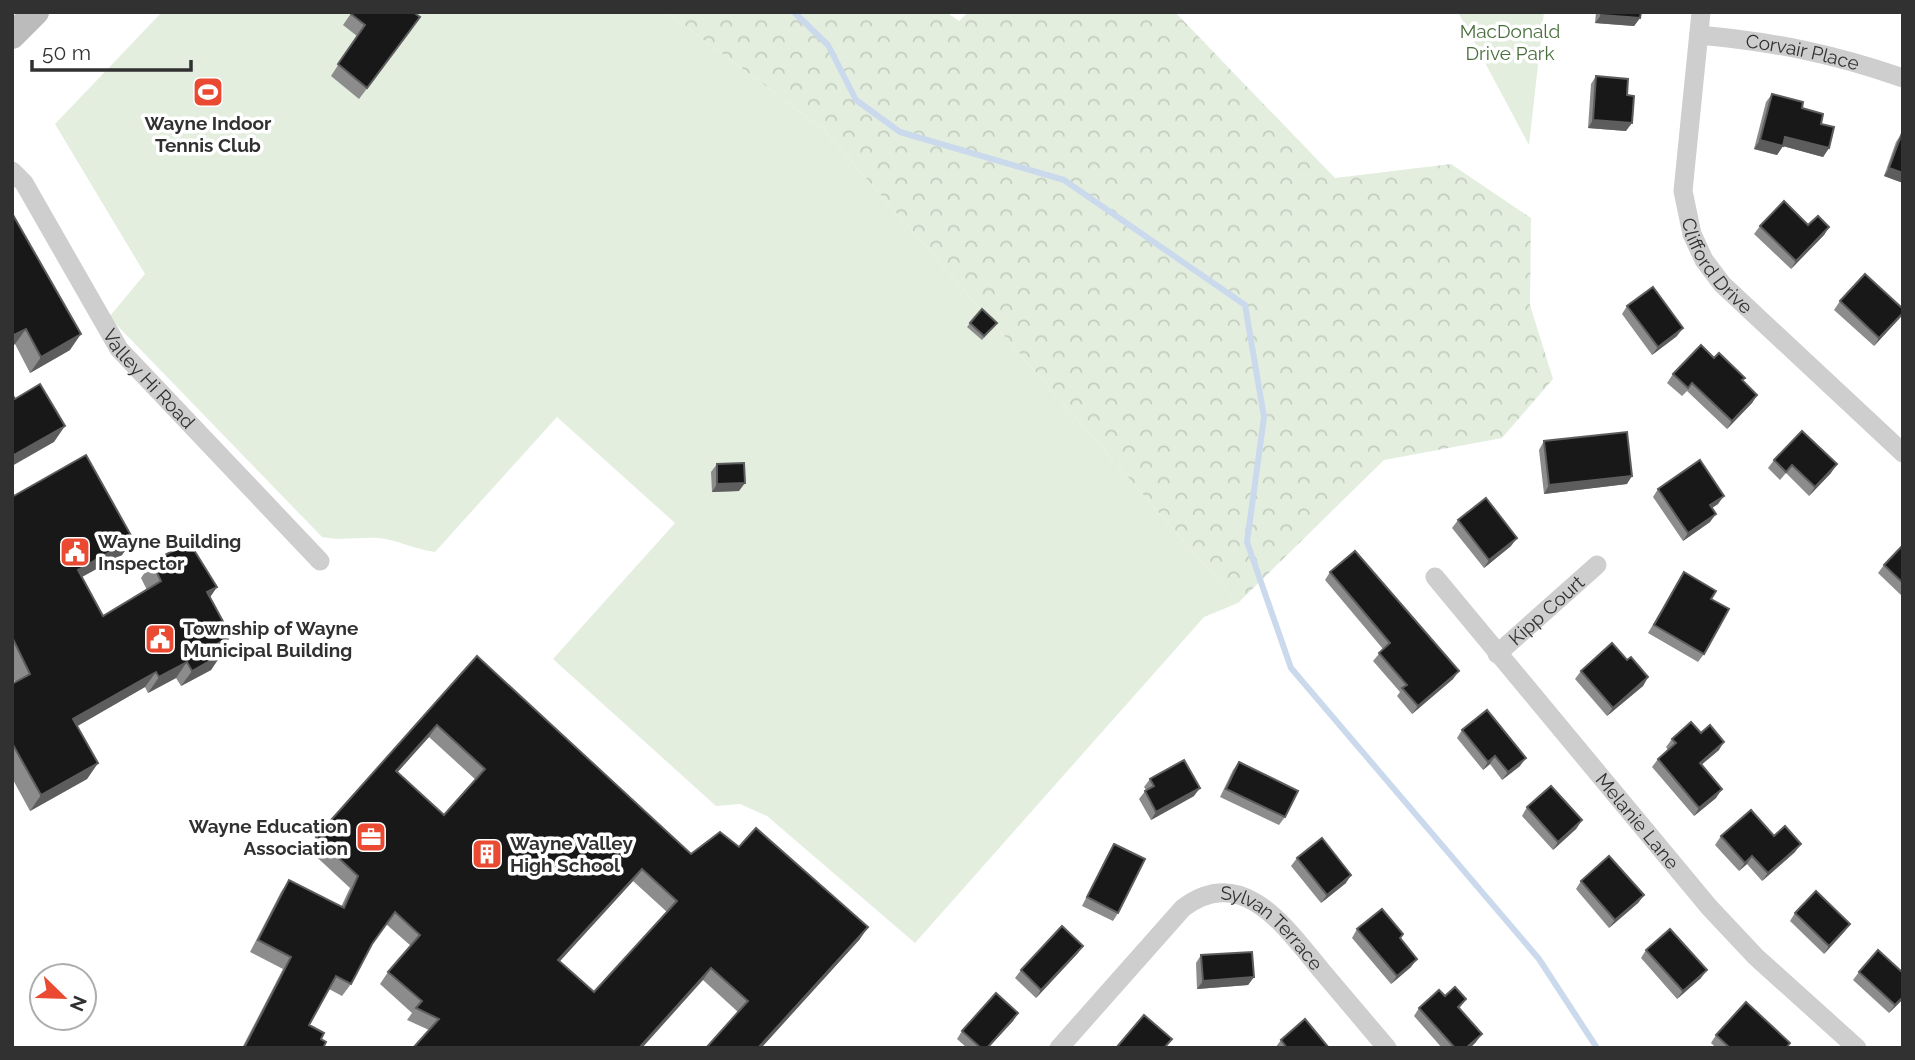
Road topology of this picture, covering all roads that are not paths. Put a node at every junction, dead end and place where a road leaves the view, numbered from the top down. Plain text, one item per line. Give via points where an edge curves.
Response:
1 (36, 12) edge
2 (1701, 12) edge
3 (1699, 35) junction
4 (12, 36) edge
5 (1903, 78) edge
6 (12, 171) edge
7 (1903, 453) edge
8 (320, 561) dead end
9 (1597, 565) dead end
10 (1434, 578) dead end
11 (1497, 654) junction
12 (1059, 1048) edge
13 (1387, 1048) edge
14 (1857, 1048) edge

1 - 4 street
2 - 3 street, Clifford Drive
3 - 5 street, Corvair Place via 1819,51
3 - 7 street, Clifford Drive via 1683,191 1700,251 1744,307
6 - 8 street, Valley Hi Road via 24,183 119,349
9 - 11 street, Kipp Court
10 - 11 street, Melanie Lane
11 - 14 street, Melanie Lane via 1709,907 1756,957
12 - 13 street, Sylvan Terrace via 1184,908 1196,899 1224,893 1251,900 1275,915

